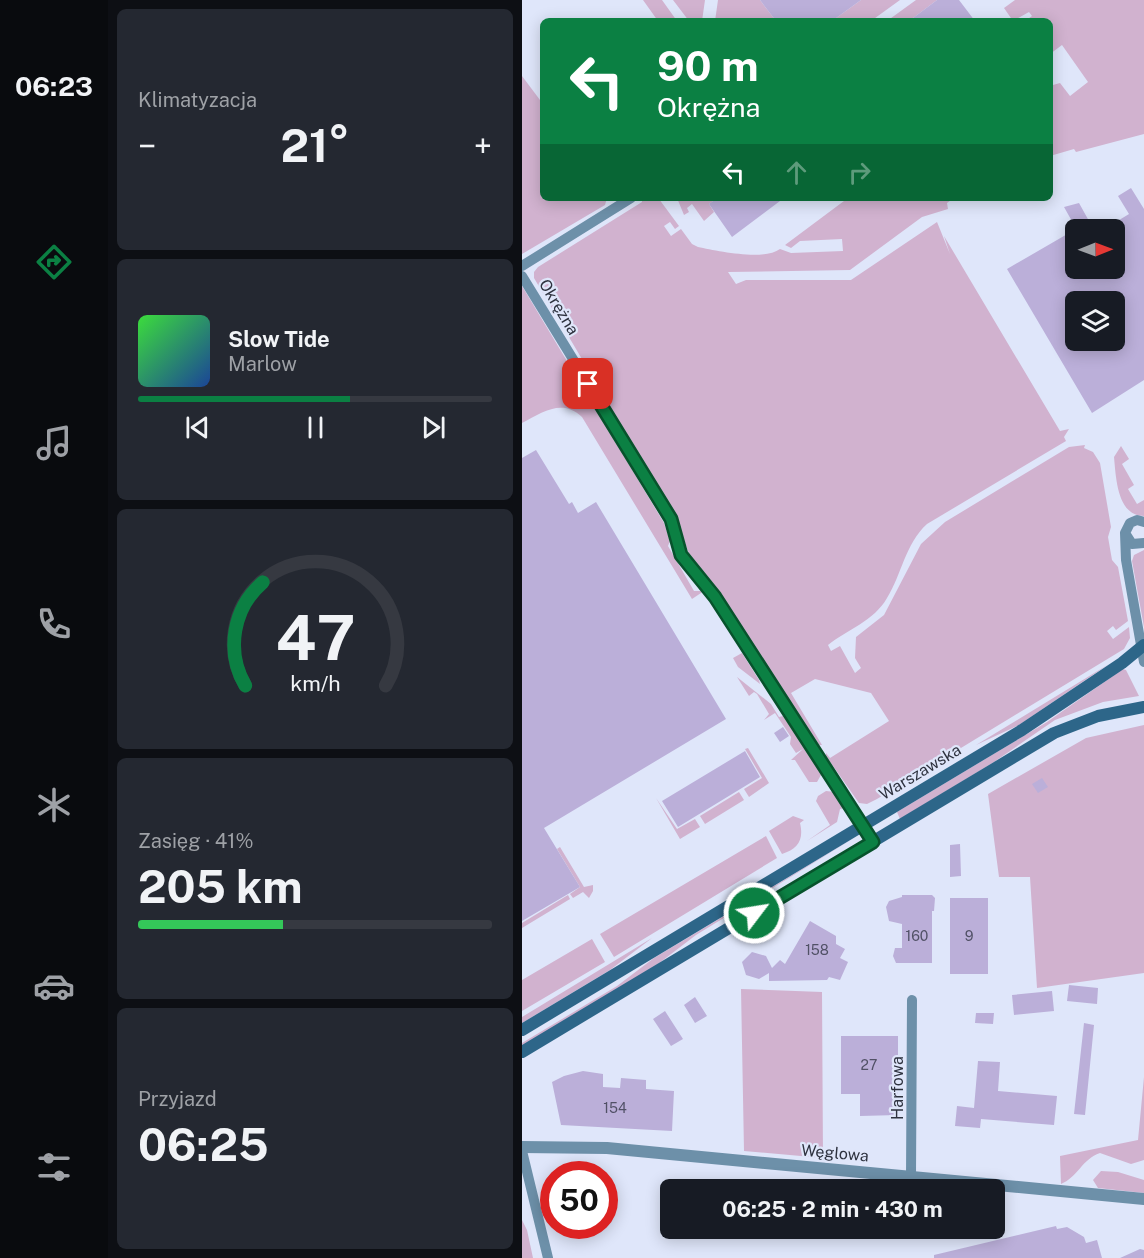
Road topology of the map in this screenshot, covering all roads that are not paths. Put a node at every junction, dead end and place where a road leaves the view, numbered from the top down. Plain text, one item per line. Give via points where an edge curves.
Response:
1 (626, 201) edge
2 (522, 266) edge
3 (522, 276) edge
4 (1144, 522) edge
5 (1125, 533) junction
6 (1144, 543) edge
7 (1143, 646) edge
8 (1144, 662) edge
9 (1144, 707) edge
10 (863, 826) junction
11 (873, 842) junction
12 (912, 1000) dead end
13 (522, 1030) edge
14 (526, 1050) edge
15 (522, 1063) edge
16 (522, 1147) edge
17 (522, 1151) edge
18 (911, 1177) junction
19 (1144, 1199) edge
20 (548, 1258) edge

1 - 2 street
3 - 10 street, Okrężna via 671,519 681,555 715,597
4 - 5 street via 1130,523
5 - 6 street via 1131,544
5 - 7 street via 1126,560
7 - 8 street
7 - 10 main road, Warszawska via 1022,730
9 - 11 main road via 1098,716 1054,734
10 - 11 street, Okrężna
10 - 13 main road, Warszawska
11 - 14 main road
12 - 18 street, Harfowa
14 - 15 main road
16 - 18 street, Węglowa via 607,1148
17 - 20 street
18 - 19 street, Węglowa

